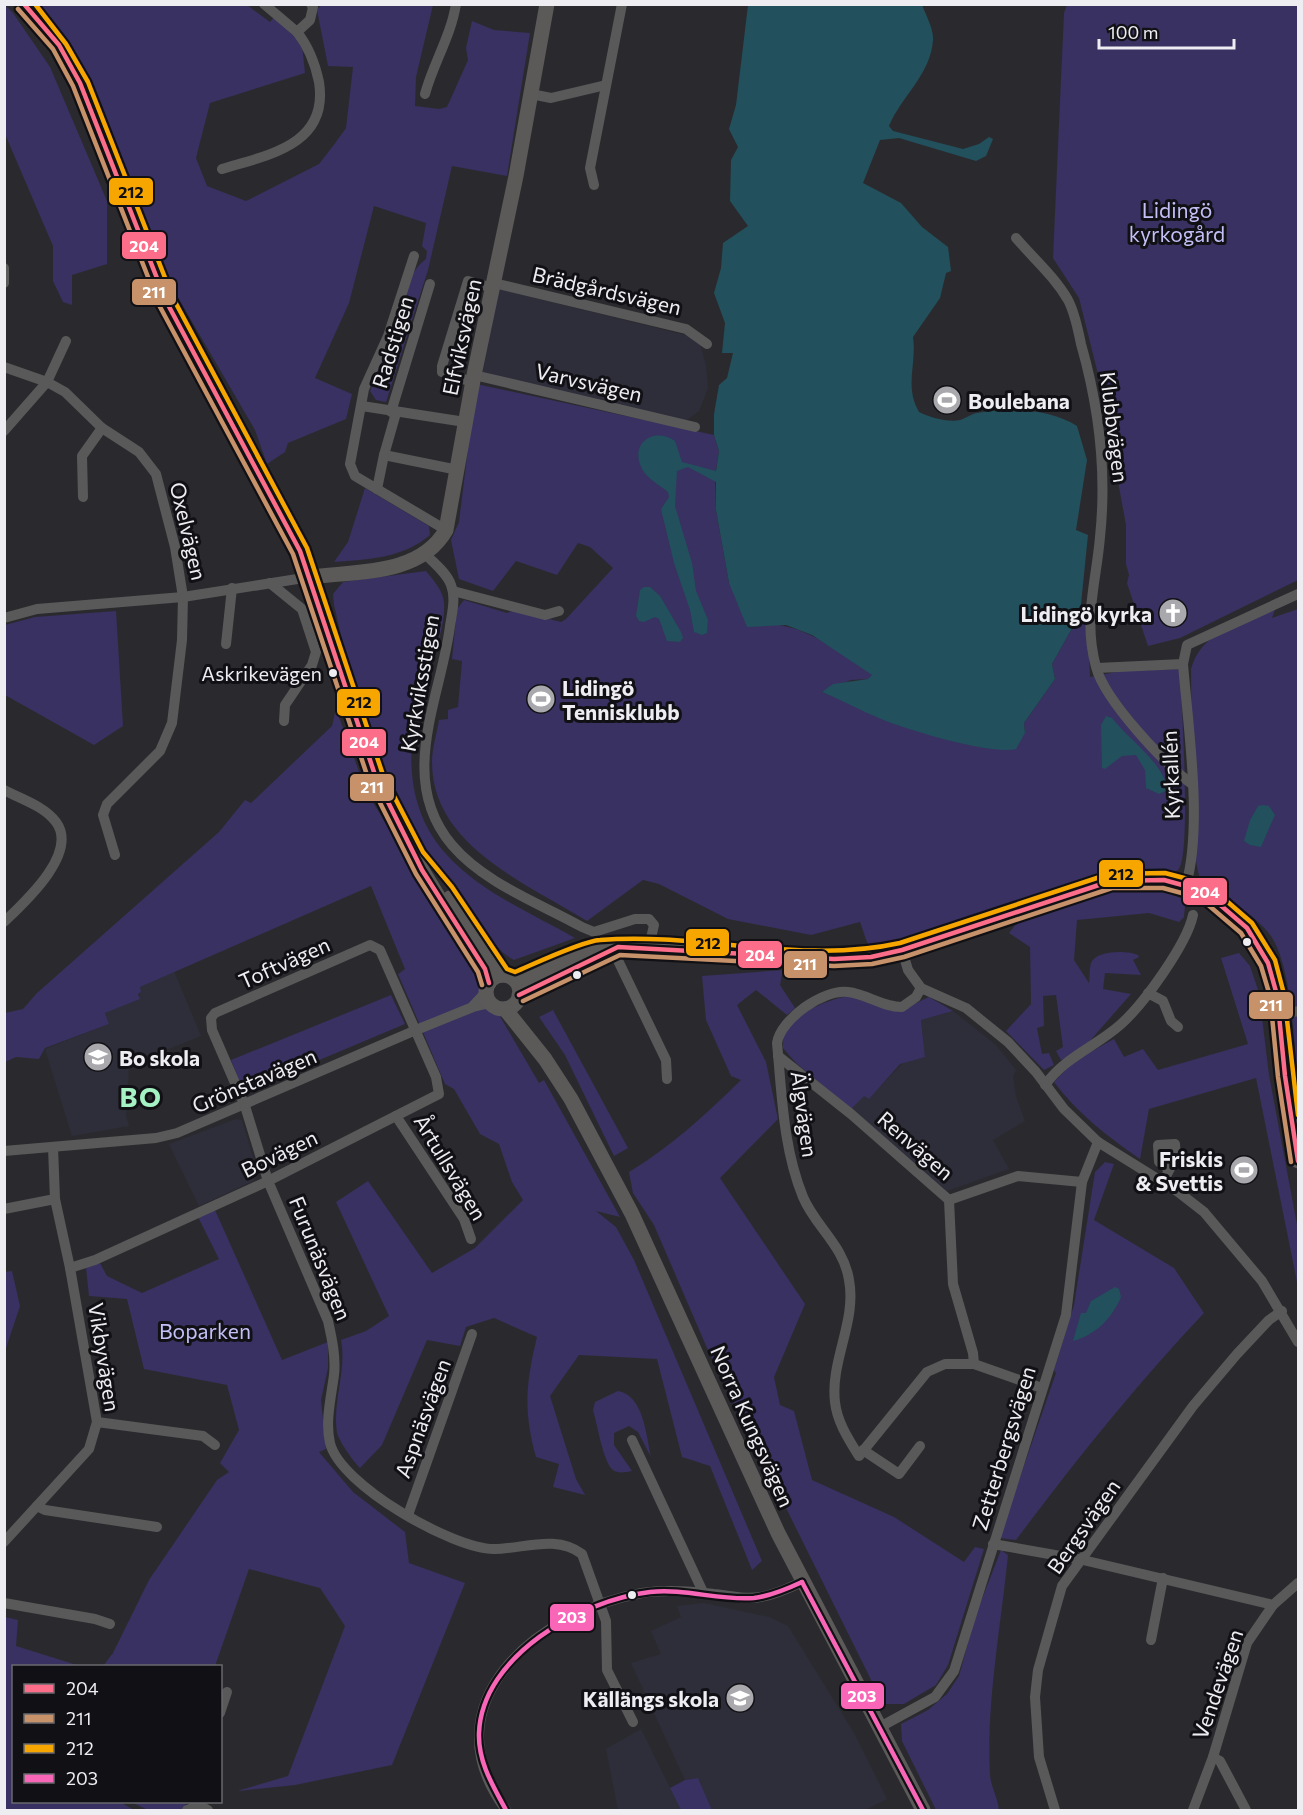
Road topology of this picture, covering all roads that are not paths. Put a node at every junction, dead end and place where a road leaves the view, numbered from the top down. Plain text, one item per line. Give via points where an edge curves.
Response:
1 (24, 4) edge
2 (264, 4) edge
3 (311, 4) edge
4 (456, 4) edge
5 (547, 4) edge
6 (622, 4) edge
7 (297, 32) junction
8 (606, 85) junction
9 (425, 94) dead end
10 (531, 94) junction
11 (222, 169) dead end
12 (594, 185) dead end
13 (1016, 238) dead end
14 (414, 256) dead end
15 (4, 268) edge
16 (4, 283) edge
17 (430, 284) dead end
18 (493, 286) junction
19 (66, 341) dead end
20 (707, 344) dead end
21 (4, 367) edge
22 (473, 378) junction
23 (48, 382) junction
24 (362, 406) junction
25 (394, 412) junction
26 (465, 422) junction
27 (695, 427) dead end
28 (102, 428) junction
29 (4, 431) edge
30 (384, 455) junction
31 (458, 470) junction
32 (377, 489) junction
33 (83, 497) dead end
34 (446, 530) junction
35 (425, 554) junction
36 (310, 577) junction
37 (270, 583) junction
38 (232, 588) junction
39 (453, 591) junction
40 (1299, 594) edge
41 (183, 597) junction
42 (559, 610) dead end
43 (4, 618) edge
44 (226, 644) dead end
45 (1183, 664) junction
46 (1096, 668) junction
47 (284, 721) dead end
48 (1193, 785) junction
49 (4, 790) edge
50 (115, 855) dead end
51 (1186, 885) junction
52 (1193, 915) dead end
53 (4, 922) edge
54 (649, 947) junction
55 (612, 948) junction
56 (902, 950) junction
57 (496, 987) junction
58 (921, 988) junction
59 (1148, 993) junction
60 (519, 997) junction
61 (505, 1009) junction
62 (1299, 1011) edge
63 (1280, 1016) junction
64 (1178, 1027) dead end
65 (416, 1030) junction
66 (778, 1056) junction
67 (545, 1059) junction
68 (667, 1079) dead end
69 (1045, 1085) junction
70 (245, 1106) junction
71 (396, 1116) junction
72 (1098, 1142) junction
73 (53, 1147) junction
74 (4, 1151) edge
75 (1299, 1161) edge
76 (1169, 1169) dead end
77 (268, 1181) junction
78 (1083, 1182) junction
79 (1163, 1182) junction
80 (55, 1199) junction
81 (949, 1200) junction
82 (4, 1209) edge
83 (471, 1239) dead end
84 (70, 1268) junction
85 (1282, 1311) junction
86 (472, 1334) dead end
87 (1299, 1342) edge
88 (974, 1364) junction
89 (1042, 1388) junction
90 (97, 1422) junction
91 (632, 1440) dead end
92 (215, 1445) dead end
93 (921, 1446) dead end
94 (861, 1453) junction
95 (37, 1506) junction
96 (408, 1515) junction
97 (157, 1527) dead end
98 (4, 1542) edge
99 (993, 1544) junction
100 (1083, 1560) junction
101 (1163, 1578) junction
102 (802, 1582) junction
103 (1299, 1583) edge
104 (703, 1592) junction
105 (4, 1603) edge
106 (600, 1605) junction
107 (1273, 1605) junction
108 (110, 1624) dead end
109 (1151, 1640) dead end
110 (227, 1692) dead end
111 (222, 1707) edge
112 (633, 1722) dead end
113 (880, 1727) junction
114 (1213, 1758) junction
115 (192, 1806) edge
116 (208, 1810) edge
117 (506, 1810) edge
118 (923, 1810) edge
119 (1055, 1810) edge
120 (1193, 1810) edge
121 (1246, 1810) edge

1 - 36 main road via 76,74 166,301 273,495
2 - 7 street
3 - 7 street via 310,20
4 - 9 street via 453,23 432,67
5 - 10 main road, Elfviksvägen
6 - 8 street
7 - 11 street via 312,54 317,73 320,98 316,119 299,140 285,149
8 - 10 street via 551,98
8 - 12 street via 590,168
10 - 18 main road, Elfviksvägen
13 - 46 street, Klubbvägen via 1055,278 1070,303 1093,393 1104,471 1100,545 1091,588
14 - 24 street via 388,336 364,389
15 - 16 street
17 - 25 street, Radstigen
18 - 20 street, Brädgårdsvägen via 686,329
18 - 22 main road, Elfviksvägen
18 - 22 street, Brädgårdsvägen via 468,281 442,366 442,372
19 - 23 street
21 - 23 street, Oxelvägen
22 - 26 main road, Elfviksvägen
22 - 27 street, Varvsvägen
23 - 28 street, Oxelvägen via 65,392
23 - 29 street
24 - 25 street
24 - 32 street via 350,464 355,476
25 - 26 street
25 - 30 street, Radstigen
26 - 31 main road, Elfviksvägen
28 - 33 street via 82,456
28 - 41 street, Oxelvägen via 139,452 156,474
30 - 31 street
30 - 32 street, Radstigen
31 - 34 main road, Elfviksvägen
32 - 34 street
34 - 35 main road, Elfviksvägen
35 - 36 main road, Elfviksvägen via 401,565
35 - 39 street, Kyrkviksstigen via 449,580
36 - 37 street
36 - 57 main road via 376,778 422,870
37 - 38 street
37 - 47 street via 302,609 316,652 285,705
38 - 41 street
38 - 44 street
39 - 42 street, Kyrkviksstigen via 545,615
39 - 54 street, Kyrkviksstigen via 448,643 423,759 424,781 438,824 472,865 582,927 594,932 635,919 649,919 654,925
40 - 45 street via 1187,645
41 - 43 street via 37,609
41 - 50 street, Oxelvägen via 182,640 167,738 160,751 107,804 103,814
45 - 46 street
45 - 48 street, Kyrkallén
46 - 48 street, Klubbvägen via 1127,716 1174,771
48 - 51 street, Kyrkallén via 1191,868
49 - 53 street via 50,816 58,824 61,842 48,876
51 - 56 main road via 1151,878 1111,881
51 - 63 main road via 1204,891 1247,928 1268,963
52 - 59 street via 1187,936
54 - 55 main road
54 - 56 main road via 834,959
55 - 57 main road via 599,947
55 - 60 main road via 535,985
55 - 68 street via 666,1060
56 - 58 street via 908,970
57 - 60 main road, Norra Kungsvägen
57 - 61 main road
57 - 65 street, Grönstavägen via 473,1007
58 - 66 street, Älgvägen via 902,1007 847,992 830,994 787,1020 778,1034
58 - 69 street via 952,999 983,1021 1008,1041
59 - 64 street via 1163,1001 1171,1021
59 - 69 street via 1120,1025 1059,1067
60 - 61 main road
60 - 67 main road, Norra Kungsvägen via 524,1017
61 - 67 main road, Norra Kungsvägen
62 - 63 street
63 - 75 main road
65 - 70 street, Grönstavägen
65 - 70 street, Toftvägen via 380,950 374,945 215,1013 211,1018 212,1030
65 - 71 street, Bovägen via 439,1094
66 - 81 street, Renvägen
66 - 94 street, Älgvägen via 789,1156 804,1199 842,1256 849,1279 851,1302 835,1402 838,1418
67 - 102 main road, Norra Kungsvägen via 571,1099 632,1214
69 - 72 street
70 - 73 street, Grönstavägen via 168,1136
70 - 77 street, Furunäsvägen
71 - 77 street, Bovägen
71 - 83 street, Årtullsvägen via 464,1219
72 - 78 street, Zetterbergsvägen
72 - 79 street
73 - 74 street, Grönstavägen
73 - 80 street, Vikbyvägen
76 - 79 street
77 - 84 street, Bovägen via 96,1260
77 - 96 street, Furunäsvägen via 328,1321 334,1364 331,1445 337,1458 359,1482
78 - 81 street, Renvägen via 1017,1176
78 - 89 street, Zetterbergsvägen via 1066,1315
79 - 85 street via 1223,1231
80 - 82 street
80 - 84 street, Vikbyvägen
81 - 88 street via 953,1284
84 - 90 street, Vikbyvägen
85 - 87 street
85 - 100 street, Bergsvägen via 1236,1354 1187,1415
86 - 96 street, Aspnäsvägen
88 - 89 street
88 - 94 street via 945,1364 927,1372
89 - 99 street, Zetterbergsvägen
90 - 92 street via 202,1436
90 - 95 street, Vikbyvägen via 89,1449
91 - 104 street
93 - 94 street via 900,1474
95 - 97 street
95 - 98 street, Vikbyvägen
96 - 106 street, Furunäsvägen via 467,1544 489,1549 560,1544 576,1550 585,1561
99 - 100 street
99 - 113 street, Zetterbergsvägen via 960,1657 946,1686 918,1709
100 - 101 street
100 - 119 street, Bergsvägen via 1062,1586 1035,1682 1040,1757
101 - 107 street
101 - 109 street
102 - 104 street via 759,1598
102 - 113 main road, Norra Kungsvägen
103 - 107 street, Vendevägen
104 - 106 street via 658,1591
105 - 108 street
106 - 112 street, Furunäsvägen via 606,1621 607,1670
106 - 117 street via 557,1626 520,1652 496,1677 486,1697 479,1749 492,1792
107 - 114 street, Vendevägen via 1247,1643
110 - 111 street
113 - 118 main road, Norra Kungsvägen
114 - 120 street, Vendevägen
114 - 121 street via 1220,1761
115 - 116 street

